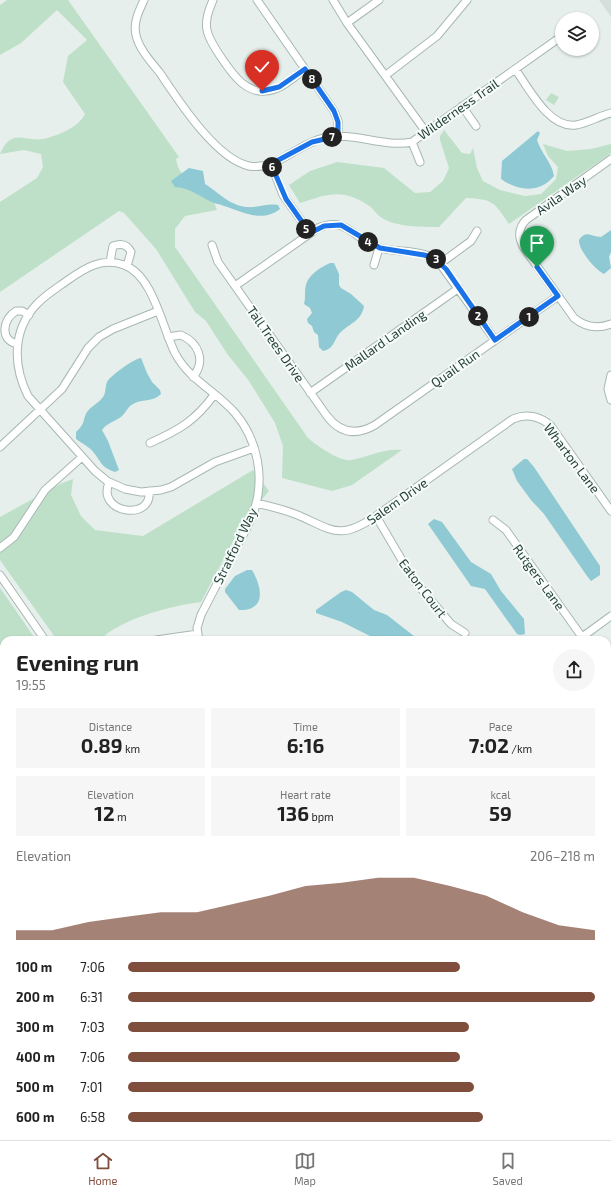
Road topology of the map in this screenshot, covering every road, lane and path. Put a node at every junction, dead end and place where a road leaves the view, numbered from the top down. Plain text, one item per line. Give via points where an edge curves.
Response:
1 (144, 0) edge
2 (213, 0) edge
3 (257, 0) edge
4 (333, 0) edge
5 (379, 0) edge
6 (467, 0) edge
7 (347, 23) junction
8 (555, 41) edge
9 (305, 69) junction
10 (515, 69) junction
11 (386, 75) junction
12 (462, 106) junction
13 (611, 113) edge
14 (476, 126) dead end
15 (426, 132) junction
16 (338, 136) junction
17 (412, 142) junction
18 (611, 159) edge
19 (420, 162) dead end
20 (271, 164) junction
21 (477, 232) dead end
22 (310, 233) junction
23 (212, 246) dead end
24 (380, 248) junction
25 (110, 262) junction
26 (441, 263) junction
27 (127, 266) junction
28 (374, 266) dead end
29 (235, 286) junction
30 (459, 288) junction
31 (558, 296) junction
32 (158, 311) junction
33 (29, 315) junction
34 (611, 324) edge
35 (168, 337) junction
36 (495, 340) junction
37 (17, 344) junction
38 (611, 375) edge
39 (193, 377) junction
40 (310, 393) junction
41 (214, 395) junction
42 (611, 400) edge
43 (39, 410) junction
44 (525, 416) joint
45 (350, 432) joint
46 (150, 443) dead end
47 (0, 447) edge
48 (254, 448) junction
49 (82, 457) junction
50 (109, 482) junction
51 (149, 491) junction
52 (256, 503) junction
53 (611, 510) edge
54 (376, 516) junction
55 (493, 520) dead end
56 (0, 548) edge
57 (0, 575) edge
58 (611, 616) edge
59 (465, 633) dead end
60 (42, 636) edge
61 (198, 636) edge
62 (579, 636) edge
63 (583, 636) edge

1 - 20 street, Wilderness Trail via 136,17 137,39 194,122 237,161 255,166
2 - 9 street via 206,19 208,34 242,84 258,91 272,90
3 - 9 street
4 - 7 street
5 - 7 street
6 - 11 street via 437,36
7 - 11 street
8 - 10 street, Wilderness Trail
9 - 16 street via 334,111 338,122
10 - 12 street, Wilderness Trail
10 - 13 street via 548,114 560,123 576,125
11 - 15 street
12 - 14 street
12 - 15 street, Wilderness Trail
15 - 17 street, Wilderness Trail
16 - 17 street, Wilderness Trail via 399,144
16 - 20 street, Wilderness Trail via 312,142
17 - 19 street
18 - 31 street, Avila Way via 530,217 521,228 520,238 523,245
20 - 22 street via 286,199
21 - 26 street via 471,241
22 - 24 street via 324,226 341,225
22 - 29 street
23 - 29 street, Tall Trees Drive via 218,262
24 - 26 street via 424,255
24 - 28 street
25 - 27 street
25 - 27 street via 113,246 123,244 130,252
25 - 33 street via 93,264 77,274 42,299
26 - 30 street
27 - 32 street, Stratford Way via 143,279
29 - 40 street, Tall Trees Drive
30 - 36 street
30 - 40 street, Mallard Landing
31 - 34 street, Avila Way via 574,318 582,324 593,327
31 - 36 street, Quail Run
32 - 35 street, Stratford Way
32 - 43 street via 99,337 88,348 68,381
33 - 37 street
33 - 37 street via 16,311 5,324 6,338
35 - 39 street, Stratford Way via 177,356
35 - 39 street via 181,335 190,340 196,348 200,365
36 - 45 street, Quail Run via 375,425 362,432
37 - 43 street via 17,364 22,384
38 - 42 street via 608,389
39 - 41 street, Stratford Way
40 - 45 street, Tall Trees Drive via 331,422
41 - 46 street via 186,426
41 - 48 street, Stratford Way via 239,418 250,435
43 - 47 street
43 - 49 street
44 - 53 street, Wharton Lane via 540,418 551,426
44 - 54 street, Salem Drive via 506,424
48 - 51 street via 215,462 171,487
48 - 52 street, Stratford Way via 260,478
49 - 50 street
49 - 56 street via 45,490 14,537
50 - 51 street via 125,489
50 - 51 street via 106,492 108,499 124,509 137,510 145,506 149,502
52 - 54 street, Salem Drive via 285,511 335,531 356,528
52 - 61 street, Stratford Way via 248,524 201,615
54 - 59 street, Eaton Court via 413,579 451,624
55 - 62 street, Rutgers Lane via 506,530
57 - 60 street
58 - 63 street

